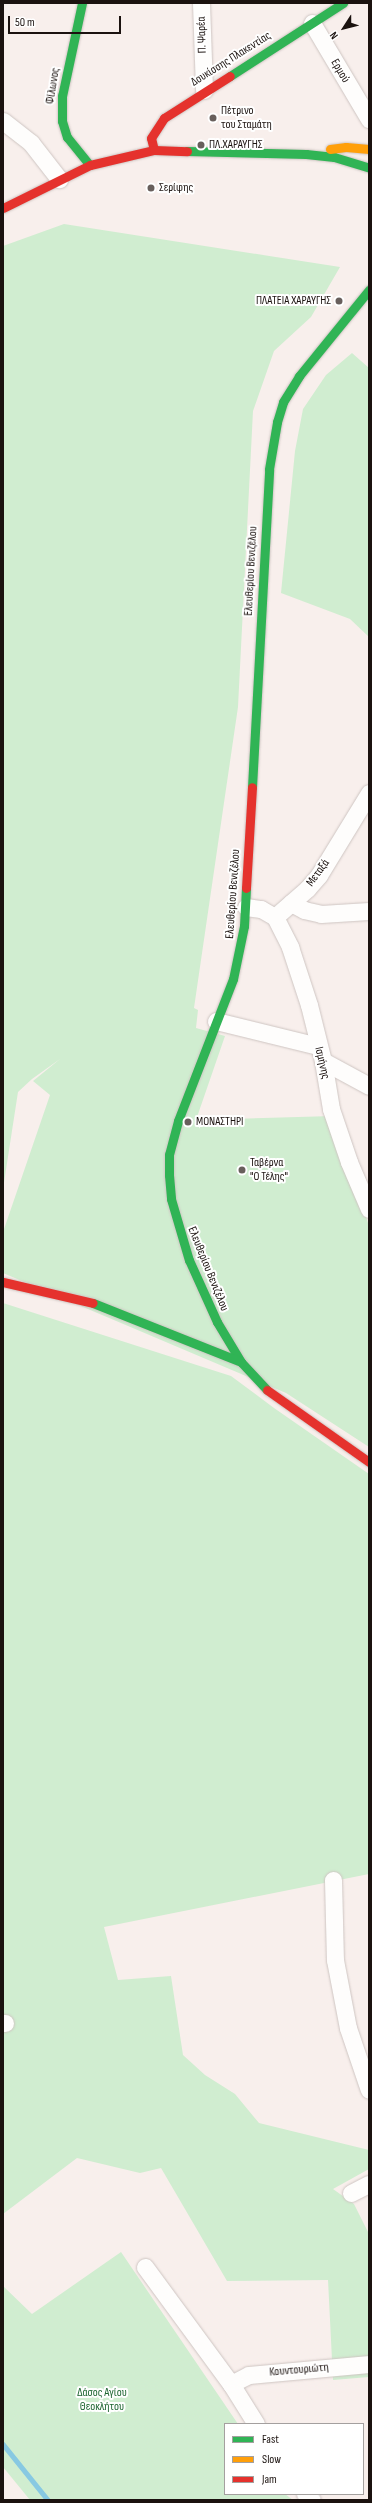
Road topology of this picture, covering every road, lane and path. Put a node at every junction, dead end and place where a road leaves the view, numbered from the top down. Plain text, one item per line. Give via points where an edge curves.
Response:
1 (82, 3) edge
2 (201, 3) edge
3 (343, 3) edge
4 (312, 23) junction
5 (204, 90) junction
6 (369, 119) edge
7 (3, 121) edge
8 (369, 149) edge
9 (154, 150) junction
10 (306, 154) junction
11 (90, 165) junction
12 (369, 168) edge
13 (59, 179) junction
14 (3, 208) edge
15 (369, 290) edge
16 (363, 316) dead end
17 (337, 330) junction
18 (369, 793) edge
19 (291, 903) junction
20 (246, 907) junction
21 (369, 911) edge
22 (275, 917) junction
23 (216, 1021) junction
24 (320, 1054) junction
25 (369, 1086) edge
26 (369, 1209) edge
27 (3, 1282) edge
28 (241, 1362) junction
29 (369, 1462) edge
30 (333, 1880) dead end
31 (369, 2090) edge
32 (369, 2184) edge
33 (351, 2194) dead end
34 (145, 2267) dead end
35 (369, 2364) edge
36 (232, 2384) junction
37 (255, 2423) edge

1 - 11 main road, Φίλωνος via 62,96 62,121 67,136
2 - 5 street, Π. Ψαρέα
3 - 4 main road, Δουκίσσης Πλακεντίας
4 - 5 main road, Δουκίσσης Πλακεντίας
4 - 6 street, Ερμού
5 - 9 main road, Δουκίσσης Πλακεντίας via 164,118 156,127 151,138
7 - 13 street via 31,143
8 - 10 main road via 346,147
9 - 10 main road
9 - 11 main road
10 - 12 main road via 334,157
11 - 13 main road
13 - 14 main road
15 - 17 main road, Ελευθερίου Βενιζέλου
16 - 17 main road, Ελευθερίου Βενιζέλου
17 - 20 main road, Ελευθερίου Βενιζέλου via 306,367 283,402 272,446
18 - 19 street, Μεταξά via 319,875
19 - 21 street via 304,910 321,914
19 - 22 street, Μεταξά
20 - 22 street via 261,909
20 - 23 main road, Ελευθερίου Βενιζέλου via 237,965
22 - 24 street, Ισμήνης via 290,947 304,987
23 - 24 street
23 - 28 main road, Ελευθερίου Βενιζέλου via 178,1121 169,1156 169,1175 171,1199 189,1260 217,1322
24 - 25 street
24 - 26 street, Ισμήνης via 331,1109 349,1162
27 - 28 main road via 100,1305
28 - 29 main road, Ελευθερίου Βενιζέλου via 271,1394
30 - 31 street via 335,1960 348,2028
32 - 33 street
34 - 36 street
35 - 36 street, Κουντουριώτη via 249,2375
36 - 37 street

